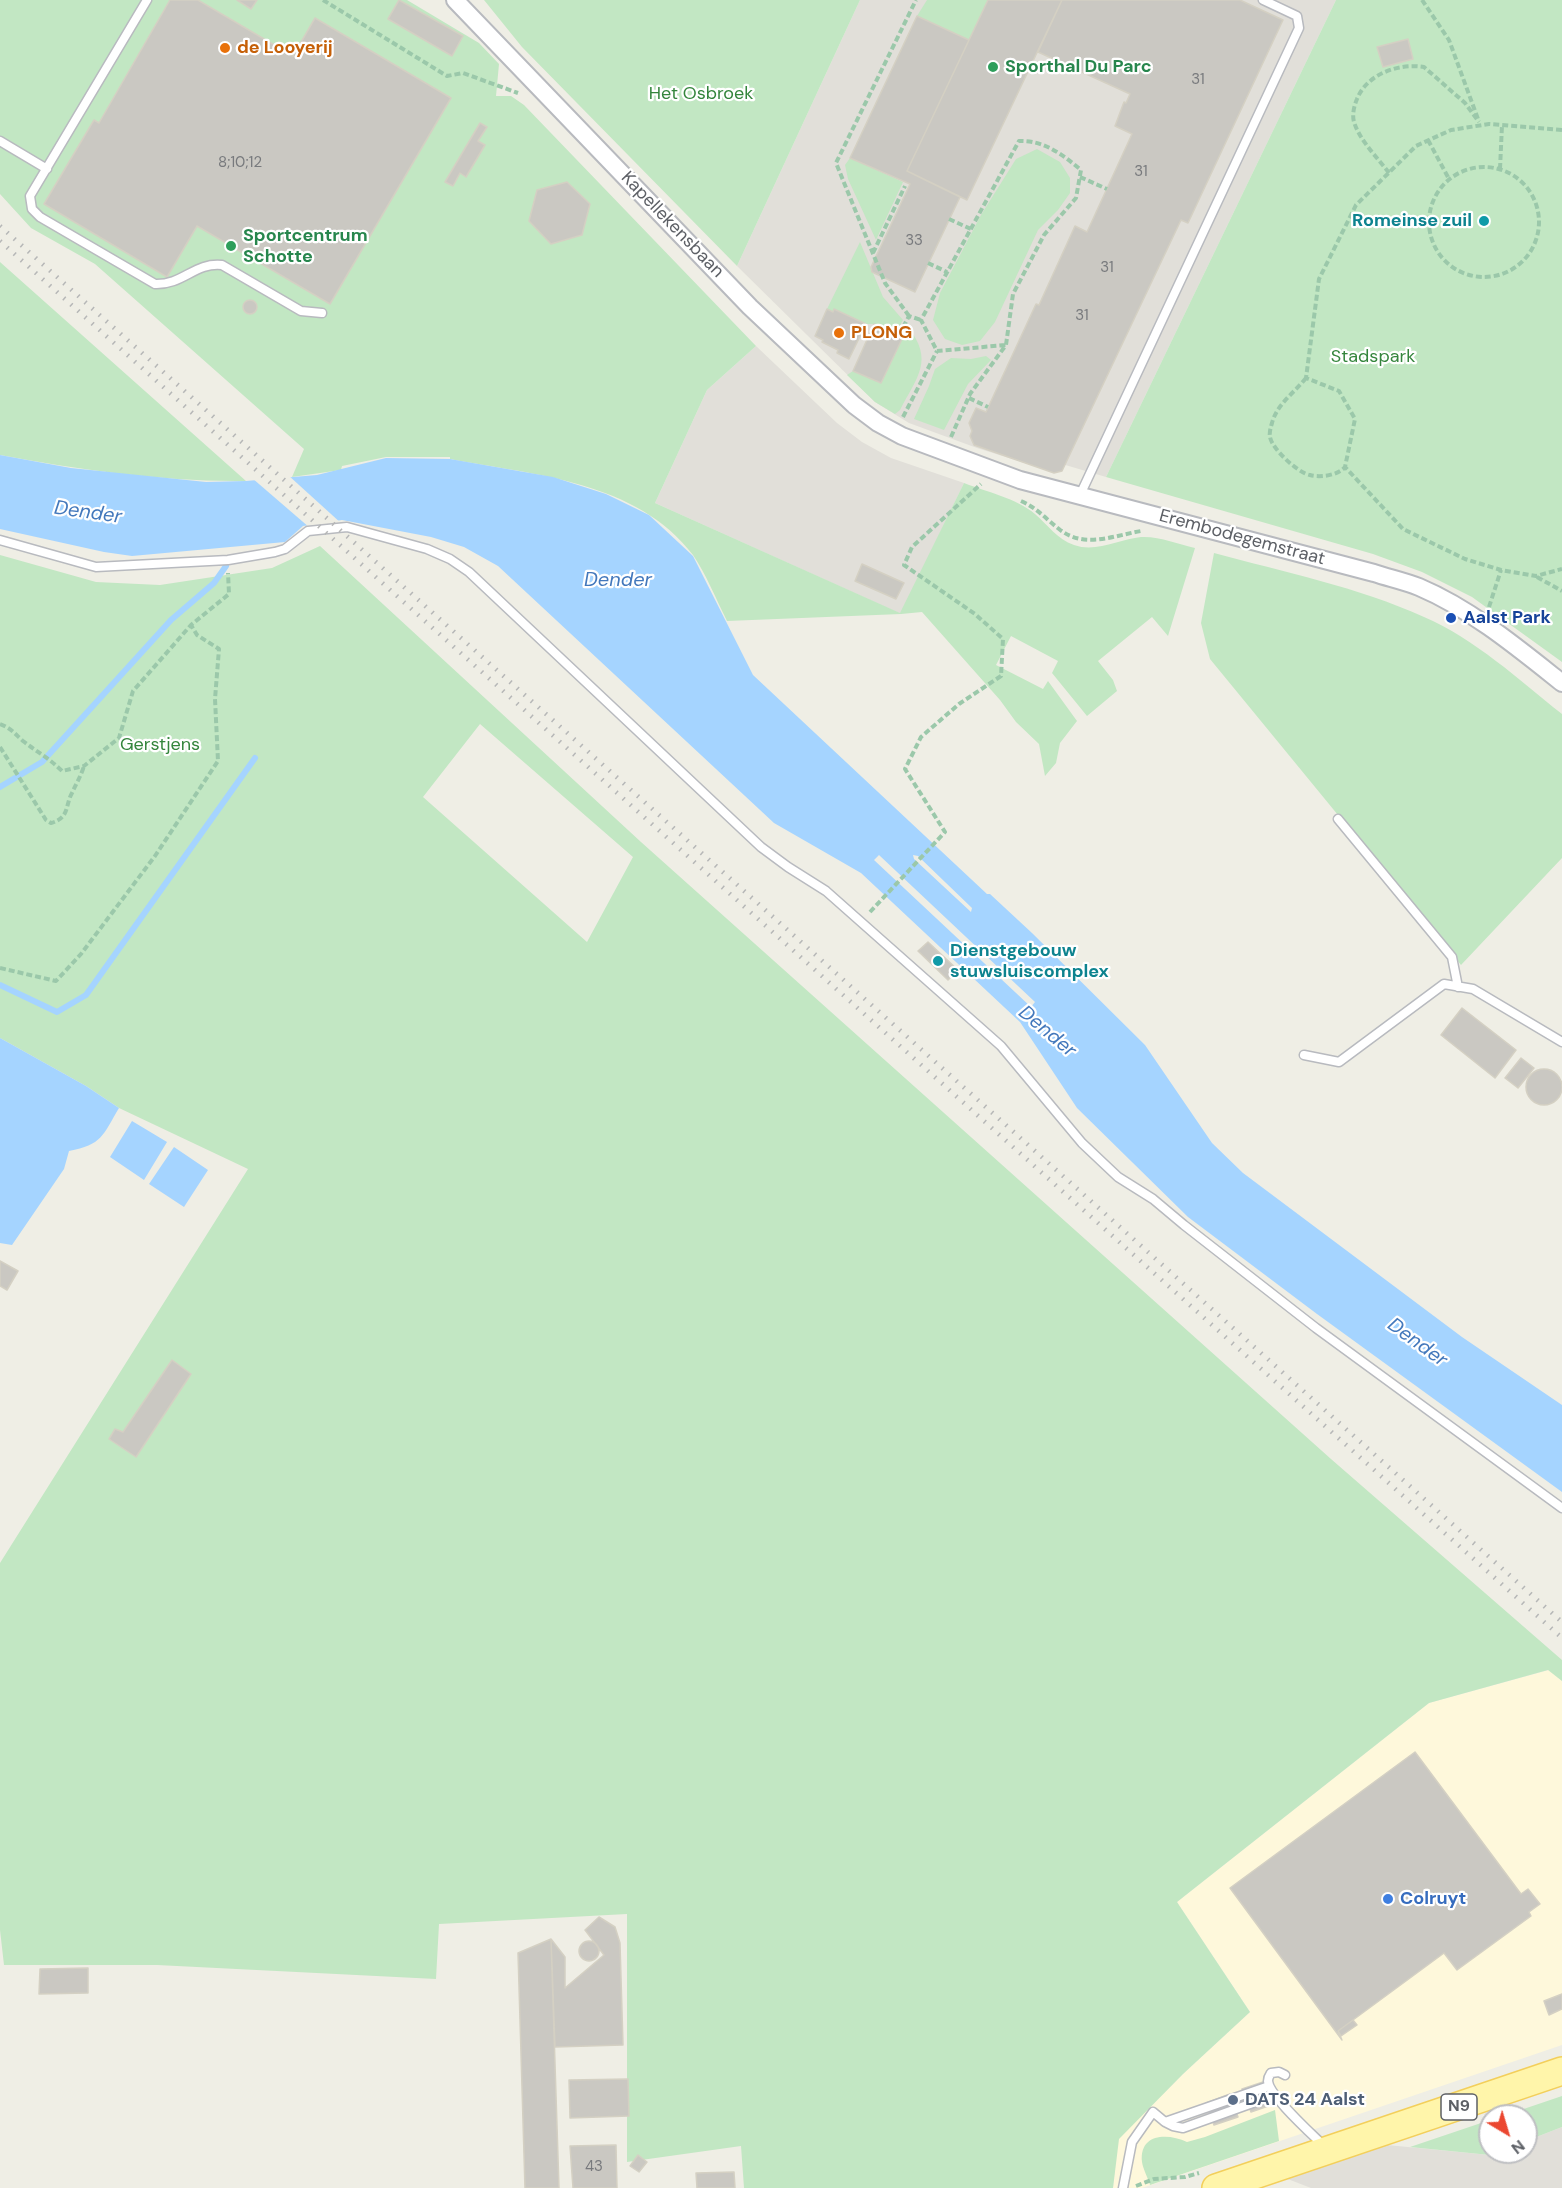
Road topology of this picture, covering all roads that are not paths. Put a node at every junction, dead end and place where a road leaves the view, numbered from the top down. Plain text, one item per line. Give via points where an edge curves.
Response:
1 (147, 0) edge
2 (455, 0) edge
3 (1263, 0) edge
4 (0, 141) edge
5 (47, 169) junction
6 (322, 313) dead end
7 (899, 434) joint
8 (1080, 495) junction
9 (0, 540) edge
10 (1562, 683) edge
11 (1338, 819) dead end
12 (1458, 987) junction
13 (1562, 1042) edge
14 (1304, 1055) dead end
15 (1562, 1508) edge
16 (1562, 2071) edge
17 (1285, 2075) dead end
18 (1269, 2086) junction
19 (1275, 2095) junction
20 (1165, 2122) junction
21 (1329, 2151) junction
22 (1123, 2188) edge
23 (1216, 2188) edge

1 - 5 lane
2 - 7 street, Kapellekensbaan via 750,307 854,405
3 - 8 lane via 1297,16 1299,28
4 - 5 lane
5 - 6 lane via 30,196 32,209 155,284 178,281 211,264 222,265 301,311
7 - 8 street, Erembodegemstraat via 1020,480
8 - 10 street, Erembodegemstraat via 1418,587 1454,604
9 - 15 lane via 96,567 228,560 285,549 308,531 347,527 450,559 469,572 761,847 826,891 1001,1046 1082,1143 1118,1177 1153,1199 1316,1328
11 - 12 lane via 1452,957
12 - 13 lane via 1473,989
12 - 14 lane via 1444,984 1339,1062
16 - 21 main road, N9
17 - 18 lane via 1271,2073
18 - 19 lane
18 - 20 lane
19 - 20 lane via 1183,2128
19 - 21 lane
20 - 22 lane via 1153,2112 1132,2142
21 - 23 main road, N9

